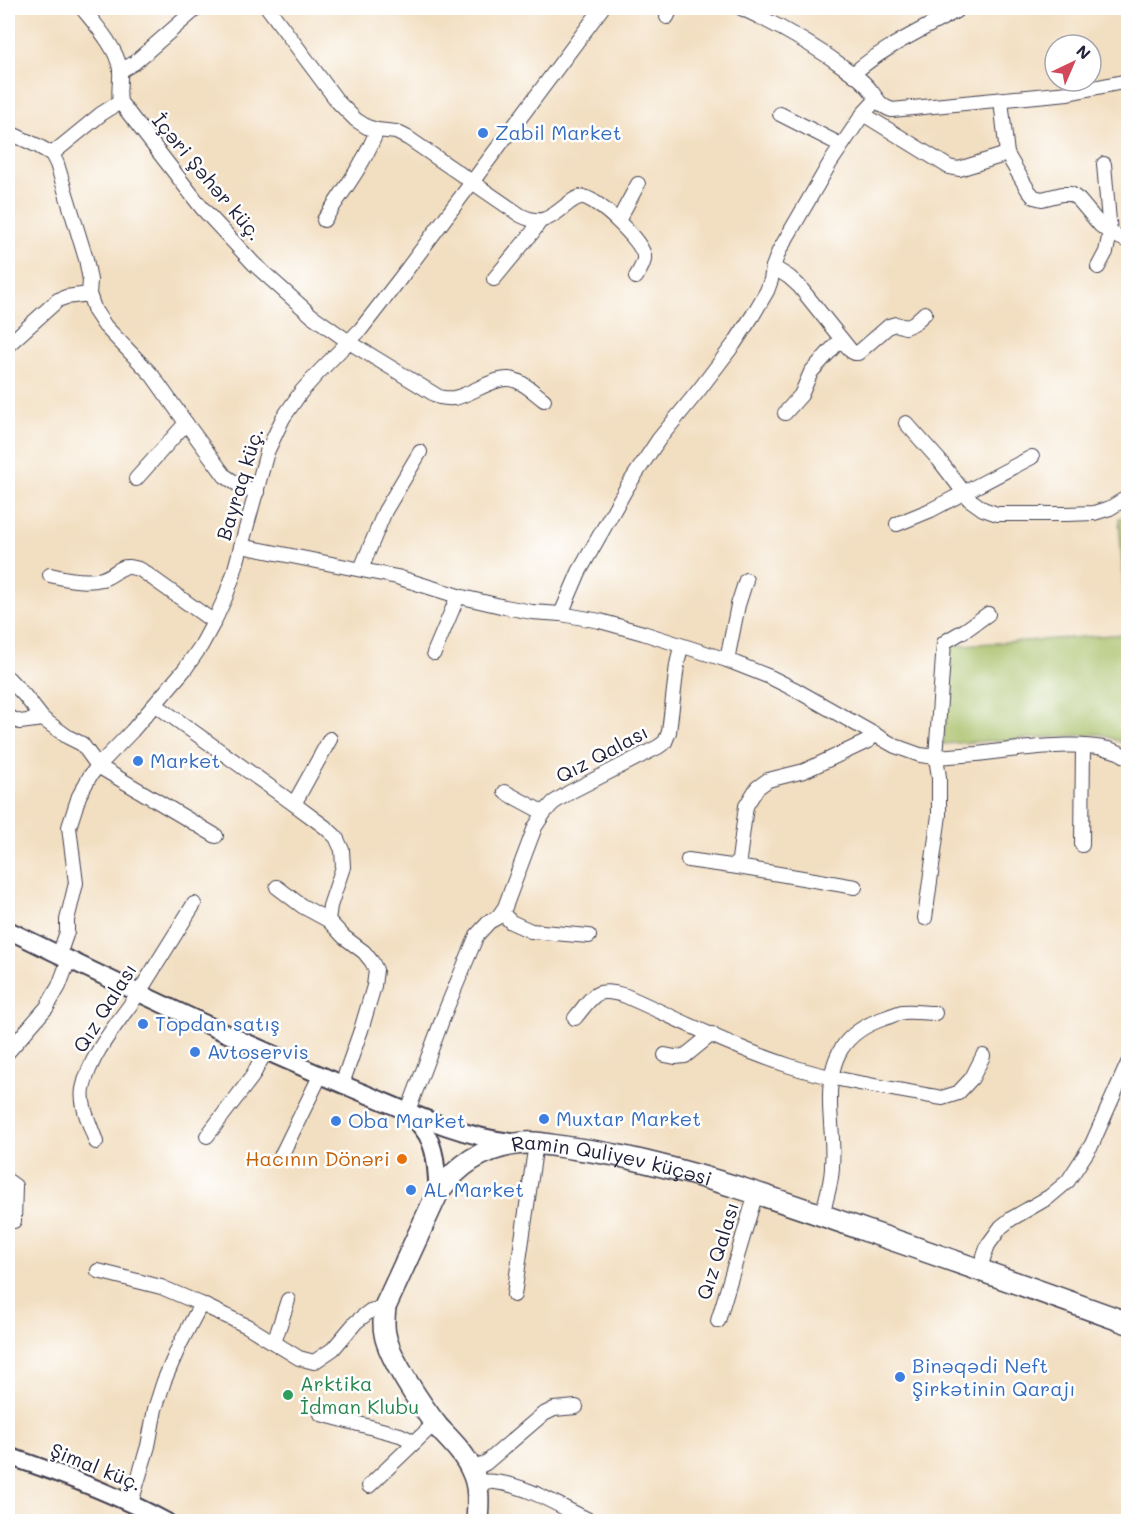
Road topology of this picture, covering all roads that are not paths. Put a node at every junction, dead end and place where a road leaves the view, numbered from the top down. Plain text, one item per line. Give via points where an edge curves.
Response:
1 (82, 8) edge
2 (197, 8) edge
3 (268, 8) edge
4 (602, 8) edge
5 (741, 8) edge
6 (956, 11) dead end
7 (120, 71) junction
8 (853, 74) junction
9 (1128, 81) edge
10 (876, 100) junction
11 (1001, 100) junction
12 (120, 102) junction
13 (780, 114) dead end
14 (863, 114) junction
15 (377, 130) junction
16 (8, 132) edge
17 (841, 145) junction
18 (1007, 153) junction
19 (52, 154) junction
20 (1104, 164) dead end
21 (471, 182) junction
22 (638, 184) dead end
23 (324, 220) dead end
24 (540, 221) junction
25 (618, 221) junction
26 (1110, 233) junction
27 (1128, 241) edge
28 (773, 267) junction
29 (1098, 267) dead end
30 (636, 277) dead end
31 (494, 279) dead end
32 (89, 294) junction
33 (926, 313) dead end
34 (842, 339) junction
35 (349, 342) junction
36 (8, 345) edge
37 (544, 400) dead end
38 (785, 413) dead end
39 (186, 423) junction
40 (906, 423) dead end
41 (420, 452) dead end
42 (1032, 457) dead end
43 (136, 479) dead end
44 (257, 492) junction
45 (964, 493) junction
46 (1128, 496) edge
47 (897, 524) dead end
48 (241, 546) junction
49 (361, 569) junction
50 (50, 576) dead end
51 (746, 580) dead end
52 (458, 596) junction
53 (561, 614) junction
54 (988, 614) dead end
55 (214, 622) junction
56 (681, 646) junction
57 (434, 653) dead end
58 (727, 660) junction
59 (8, 678) edge
60 (156, 705) junction
61 (8, 717) edge
62 (43, 719) junction
63 (875, 734) junction
64 (330, 739) dead end
65 (1083, 746) junction
66 (936, 757) junction
67 (1128, 758) edge
68 (98, 766) junction
69 (505, 792) dead end
70 (294, 804) junction
71 (544, 813) junction
72 (216, 836) dead end
73 (1082, 845) dead end
74 (688, 860) dead end
75 (738, 867) junction
76 (277, 887) dead end
77 (855, 887) dead end
78 (194, 904) dead end
79 (502, 913) junction
80 (925, 918) dead end
81 (328, 920) junction
82 (8, 930) edge
83 (589, 936) dead end
84 (64, 957) junction
85 (138, 993) junction
86 (935, 1013) dead end
87 (575, 1018) dead end
88 (712, 1034) junction
89 (8, 1052) edge
90 (266, 1052) junction
91 (665, 1055) dead end
92 (984, 1056) dead end
93 (1128, 1064) edge
94 (320, 1076) junction
95 (831, 1077) junction
96 (342, 1084) junction
97 (408, 1111) junction
98 (207, 1136) dead end
99 (96, 1142) dead end
100 (527, 1143) junction
101 (281, 1156) dead end
102 (8, 1181) edge
103 (438, 1192) junction
104 (756, 1193) junction
105 (822, 1215) junction
106 (14, 1221) dead end
107 (979, 1270) junction
108 (98, 1271) dead end
109 (514, 1295) dead end
110 (288, 1300) dead end
111 (201, 1304) junction
112 (385, 1307) junction
113 (718, 1321) dead end
114 (1128, 1323) edge
115 (274, 1343) junction
116 (576, 1407) dead end
117 (321, 1414) dead end
118 (435, 1423) junction
119 (415, 1442) junction
120 (8, 1455) edge
121 (474, 1476) junction
122 (369, 1486) dead end
123 (131, 1503) junction
124 (167, 1521) edge
125 (477, 1521) edge
126 (593, 1521) edge

1 - 7 street via 118,59
2 - 7 street
3 - 15 street via 338,102 356,120
4 - 21 street, Bayraq küç.
5 - 8 street via 780,26
6 - 8 street
7 - 12 street
8 - 10 street
9 - 11 street
10 - 11 street via 892,110
10 - 14 street
11 - 18 street
12 - 19 street
12 - 35 street, İçəri Şəhər küç. via 202,208 254,264 311,315
13 - 17 street
14 - 17 street
14 - 18 street via 949,167 959,169
15 - 21 street via 408,138
15 - 23 street
16 - 19 street
17 - 28 street via 778,251
18 - 26 street via 1034,197 1071,194
19 - 32 street via 86,259
20 - 26 street
21 - 24 street via 520,215
21 - 35 street, Bayraq küç.
22 - 25 street
24 - 25 street via 581,197
24 - 31 street
25 - 30 street via 644,254
26 - 27 street
26 - 29 street
28 - 34 street via 799,286
28 - 53 street via 767,291 734,344 659,439 627,487 579,572
32 - 36 street via 58,300
32 - 39 street via 105,326 152,375
33 - 34 street via 905,327 889,326 858,353 851,351
34 - 38 street via 811,372 801,395
35 - 37 street, İçəri Şəhər küç. via 439,397 451,399 509,379
35 - 44 street, Bayraq küç. via 301,392 283,418 267,452
39 - 43 street
39 - 44 street via 225,476
40 - 45 street
41 - 49 street via 385,511
42 - 45 street
44 - 48 street, Bayraq küç.
45 - 46 street via 997,514 1094,513
45 - 47 street
48 - 49 street
48 - 55 street, Bayraq küç.
49 - 52 street
50 - 55 street via 79,581 103,579 131,566
51 - 58 street
52 - 53 street via 514,609
52 - 57 street
53 - 56 street via 600,621
54 - 66 street via 945,643
55 - 60 street, Bayraq küç. via 185,669
56 - 58 street
56 - 71 street, Qız Qalası via 665,742 570,792
58 - 63 street via 770,677
59 - 62 street
60 - 68 street, Bayraq küç.
60 - 70 street
61 - 62 street via 20,722
62 - 68 street via 82,744
63 - 66 street via 909,752
63 - 75 street via 804,771 768,780 758,788 746,806
64 - 70 street
65 - 66 street
65 - 67 street via 1122,753
65 - 73 street
66 - 80 street via 939,814
68 - 72 street
68 - 84 street, Bayraq küç. via 79,796 69,827 76,883
69 - 71 street
70 - 81 street via 336,837 342,850 343,867
71 - 79 street, Qız Qalası via 535,826
74 - 75 street
75 - 77 street
76 - 81 street
78 - 85 street, Qız Qalası
79 - 83 street via 531,931
79 - 97 street, Qız Qalası via 477,935
81 - 96 street via 364,952 376,970
82 - 84 street, Ramin Quliyev küçəsi
84 - 85 street, Ramin Quliyev küçəsi
84 - 89 street, Bayraq küç. via 59,986 47,1007
85 - 90 street, Ramin Quliyev küçəsi
85 - 99 street, Qız Qalası via 99,1051 83,1091
86 - 95 street via 903,1012 859,1029 839,1053
87 - 88 street via 598,993 609,991
88 - 91 street via 685,1056
88 - 95 street via 758,1055
90 - 94 street, Ramin Quliyev küçəsi
90 - 98 street
92 - 95 street via 958,1093 942,1098
93 - 107 street via 1092,1144 1068,1181 1001,1227 988,1245
94 - 96 street, Ramin Quliyev küçəsi
94 - 101 street
95 - 105 street via 832,1164
96 - 97 street, Ramin Quliyev küçəsi
97 - 100 street, Ramin Quliyev küçəsi via 477,1136
97 - 103 street via 432,1147
100 - 103 main road via 488,1152 462,1165
100 - 104 main road, Ramin Quliyev küçəsi via 653,1163
100 - 109 street
102 - 106 street via 15,1186
103 - 112 main road
104 - 105 main road, Ramin Quliyev küçəsi
104 - 113 street, Qız Qalası
105 - 107 main road, Ramin Quliyev küçəsi
107 - 114 main road, Ramin Quliyev küçəsi
108 - 111 street via 161,1287
110 - 115 street
111 - 115 street
111 - 123 street via 164,1381
112 - 115 street via 370,1311 333,1349 314,1362 299,1359
112 - 118 main road via 384,1334 390,1351
116 - 121 street via 554,1409 542,1415
117 - 119 street
118 - 119 street
118 - 121 main road
119 - 122 street
120 - 123 street, Şimal küç.
121 - 125 main road
121 - 126 street via 518,1487
123 - 124 street, Şimal küç.

